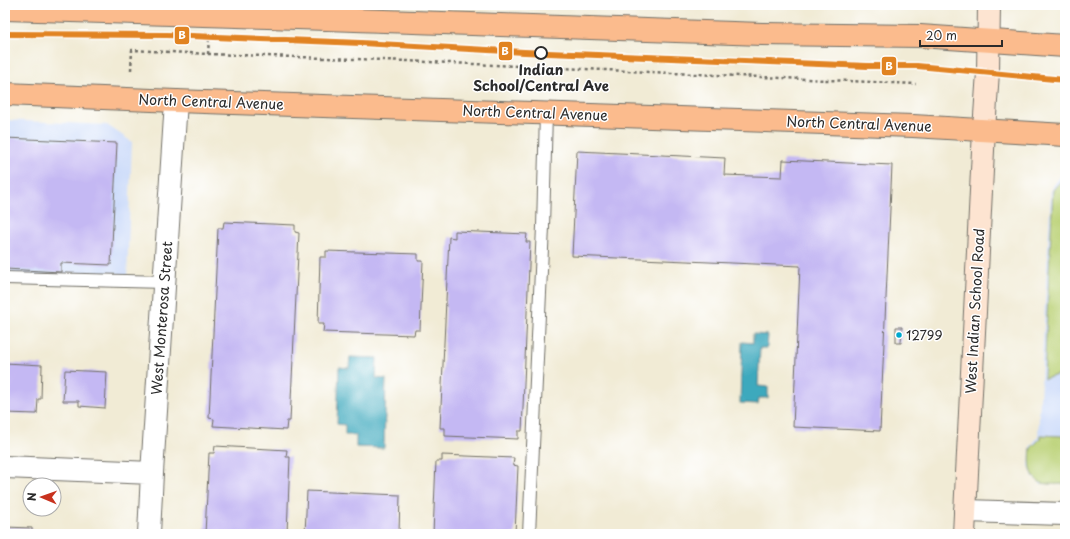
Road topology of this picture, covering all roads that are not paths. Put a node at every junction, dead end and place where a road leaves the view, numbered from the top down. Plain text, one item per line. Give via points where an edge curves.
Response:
1 (989, 5) edge
2 (5, 9) edge
3 (989, 41) junction
4 (1065, 46) edge
5 (5, 94) edge
6 (176, 101) junction
7 (546, 114) junction
8 (984, 130) junction
9 (1065, 135) edge
10 (5, 278) edge
11 (165, 282) junction
12 (5, 467) edge
13 (152, 473) junction
14 (965, 511) junction
15 (1065, 514) edge
16 (150, 534) edge
17 (529, 534) edge
18 (964, 534) edge

1 - 3 main road, West Indian School Road
2 - 3 main road via 754,34 920,36
3 - 4 main road
3 - 8 main road, West Indian School Road
5 - 6 main road, North Central Avenue
6 - 7 main road, North Central Avenue
6 - 11 street, West Monterosa Street
7 - 8 main road, North Central Avenue
7 - 17 lane
8 - 9 main road, North Central Avenue
8 - 14 main road, West Indian School Road
10 - 11 lane
11 - 13 street, West Monterosa Street
12 - 13 street
13 - 16 street, West Monterosa Street
14 - 15 street
14 - 18 main road, West Indian School Road

